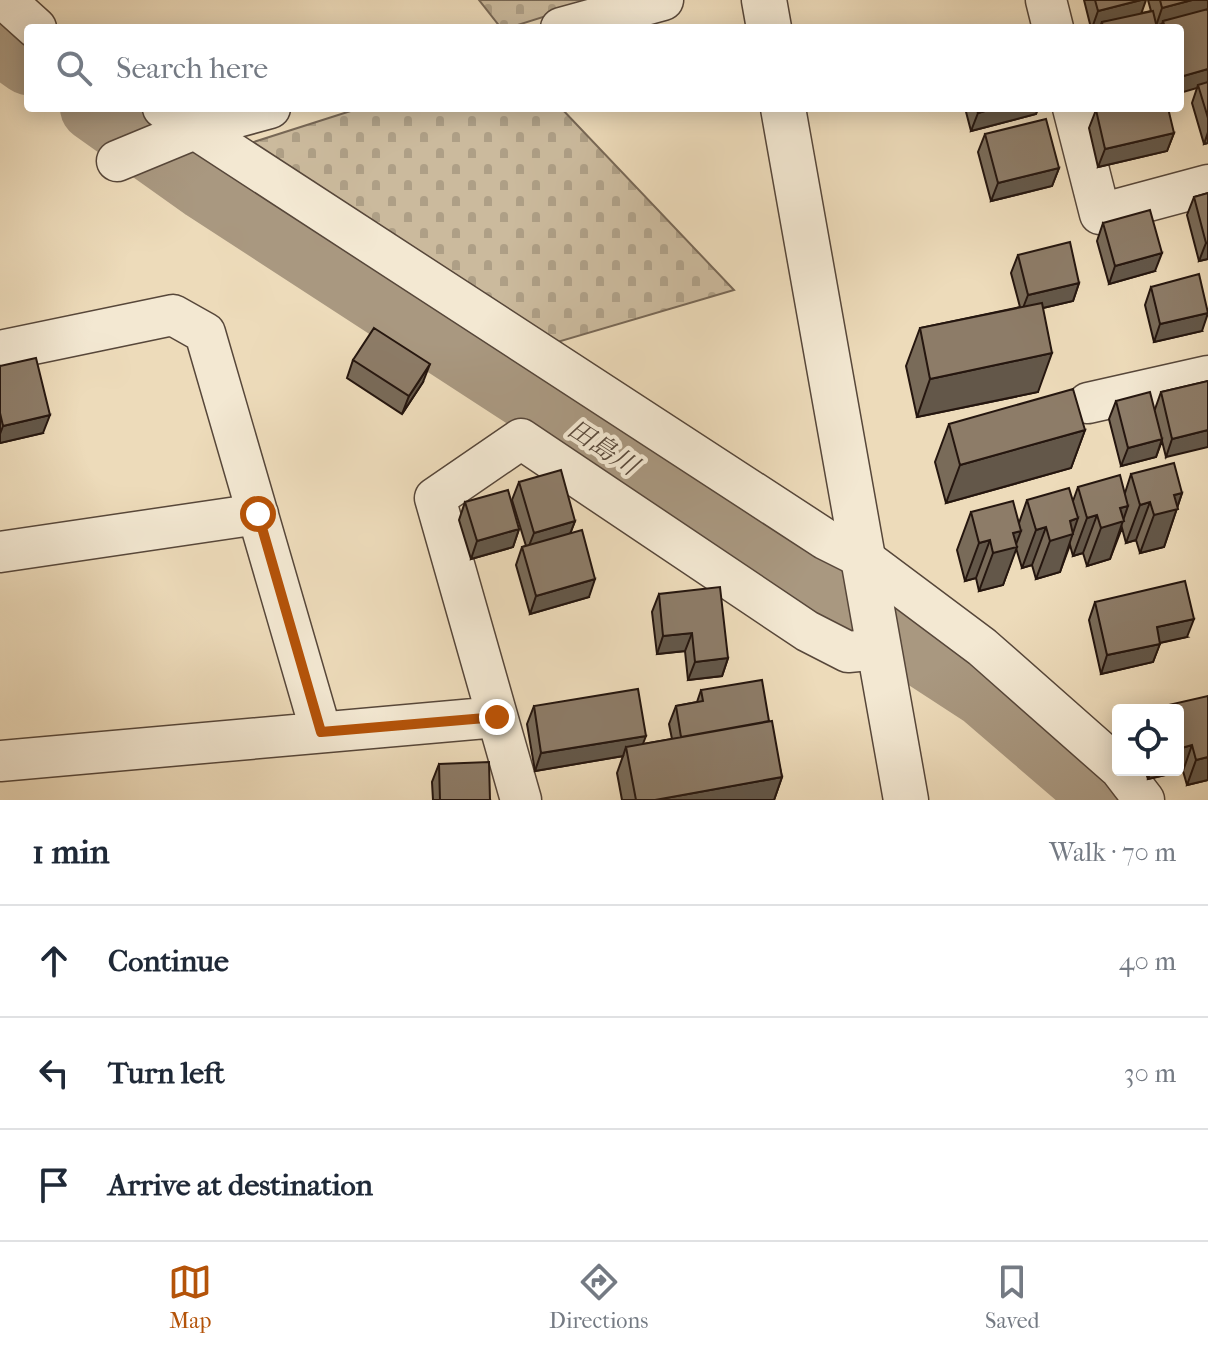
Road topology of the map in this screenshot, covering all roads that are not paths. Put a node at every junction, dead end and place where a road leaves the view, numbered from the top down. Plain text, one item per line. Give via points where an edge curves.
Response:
1 (5, 0) edge
2 (663, 0) edge
3 (764, 0) edge
4 (1046, 0) edge
5 (32, 24) edge
6 (576, 24) edge
7 (768, 24) edge
8 (1052, 24) edge
9 (170, 112) edge
10 (255, 112) edge
11 (784, 112) edge
12 (1074, 112) edge
13 (197, 128) junction
14 (117, 161) dead end
15 (1208, 185) edge
16 (0, 351) edge
17 (1208, 376) edge
18 (1088, 403) dead end
19 (258, 514) junction
20 (0, 552) edge
21 (863, 558) junction
22 (879, 649) junction
23 (497, 717) junction
24 (321, 732) junction
25 (0, 761) edge
26 (1112, 762) edge
27 (1125, 776) edge
28 (521, 800) edge
29 (906, 800) edge
30 (1144, 800) edge

1 - 5 street
2 - 6 street
3 - 7 street
4 - 8 street
9 - 13 street
10 - 13 street
11 - 21 street
12 - 15 street via 1100,214
13 - 14 street
13 - 21 street via 812,530
16 - 19 street via 173,315 205,333
17 - 18 street
19 - 20 street
19 - 24 street
21 - 22 street
21 - 26 street via 982,647
22 - 23 street via 848,652 807,631 521,439 435,498
22 - 29 street
23 - 24 street
23 - 28 street
24 - 25 street
27 - 30 street

